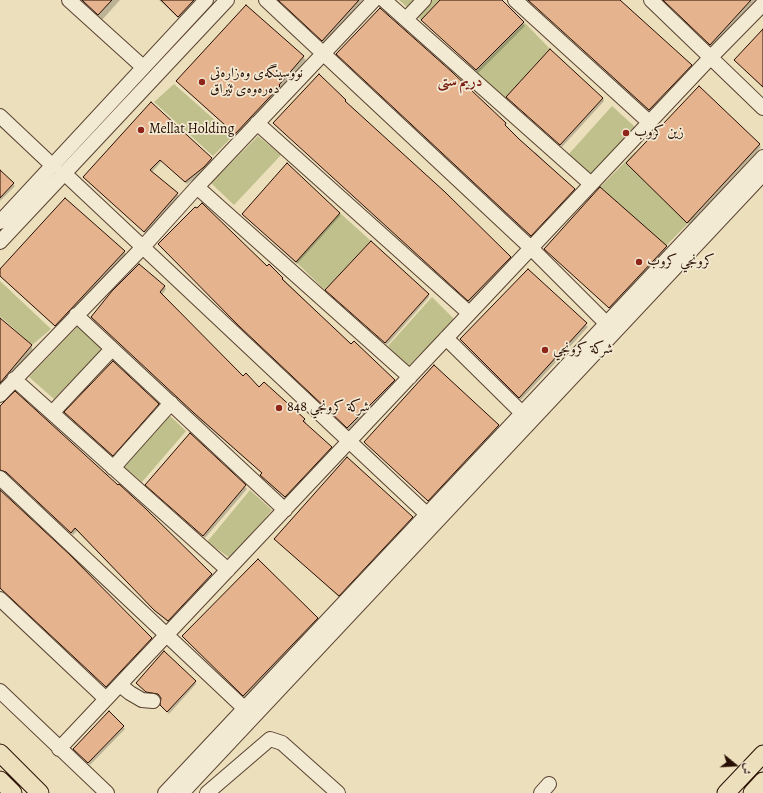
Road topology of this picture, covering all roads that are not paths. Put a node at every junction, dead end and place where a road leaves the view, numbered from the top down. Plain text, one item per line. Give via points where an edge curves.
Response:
1 (69, 0) edge
2 (206, 0) edge
3 (227, 0) edge
4 (266, 0) edge
5 (374, 0) edge
6 (384, 0) edge
7 (424, 0) edge
8 (515, 0) edge
9 (650, 0) edge
10 (763, 4) edge
11 (406, 19) junction
12 (324, 53) junction
13 (711, 57) junction
14 (143, 67) junction
15 (763, 108) edge
16 (0, 116) edge
17 (649, 122) junction
18 (257, 123) junction
19 (83, 143) junction
20 (763, 157) edge
21 (58, 169) junction
22 (763, 174) edge
23 (591, 184) junction
24 (43, 186) junction
25 (197, 187) junction
26 (0, 222) edge
27 (708, 224) junction
28 (0, 242) edge
29 (142, 248) junction
30 (531, 248) junction
31 (76, 314) junction
32 (469, 314) junction
33 (611, 328) junction
34 (446, 338) junction
35 (112, 349) junction
36 (410, 377) junction
37 (14, 379) junction
38 (0, 395) edge
39 (171, 403) junction
40 (52, 413) junction
41 (523, 414) junction
42 (350, 441) junction
43 (113, 468) junction
44 (0, 478) edge
45 (284, 510) junction
46 (432, 519) junction
47 (228, 570) junction
48 (0, 600) edge
49 (168, 634) junction
50 (120, 685) junction
51 (0, 691) edge
52 (106, 699) junction
53 (153, 701) dead end
54 (244, 708) junction
55 (230, 733) junction
56 (59, 749) junction
57 (0, 753) edge
58 (763, 754) edge
59 (0, 780) edge
60 (763, 781) edge
61 (13, 793) edge
62 (40, 793) edge
63 (107, 793) edge
64 (165, 793) edge
65 (182, 793) edge
66 (207, 793) edge
67 (338, 793) edge
68 (726, 793) edge
69 (752, 793) edge

1 - 14 street
2 - 14 street
3 - 19 street
4 - 12 street
5 - 12 street
6 - 11 street
7 - 11 street
8 - 17 street
9 - 13 street
10 - 13 street
11 - 23 street
12 - 18 street
12 - 30 street
13 - 15 street
13 - 17 street
14 - 19 street
16 - 21 street
17 - 23 street
18 - 25 street
18 - 32 street
19 - 21 street
20 - 27 street
21 - 24 street
21 - 29 street
22 - 27 street
23 - 30 street
24 - 26 street
24 - 28 street
25 - 29 street
25 - 36 street
27 - 33 street
29 - 31 street
29 - 42 street
30 - 32 street
30 - 33 street
31 - 35 street
31 - 37 street
32 - 34 street
33 - 41 street
33 - 46 street
34 - 36 street
34 - 41 street
35 - 39 street
35 - 40 street
36 - 42 street
37 - 38 street
37 - 40 street
39 - 43 street
39 - 45 street
40 - 43 street
41 - 46 street
42 - 45 street
42 - 46 street
43 - 47 street
44 - 49 street
45 - 47 street
46 - 54 street
46 - 55 street
47 - 49 street
48 - 52 street
49 - 50 street
49 - 54 street
50 - 52 street
50 - 53 street via 142,700
51 - 56 street
52 - 56 street
54 - 55 street
55 - 64 street
55 - 65 street
56 - 63 street
57 - 62 main road
58 - 68 main road
59 - 61 main road
60 - 69 main road
66 - 67 street via 270,739 282,743

